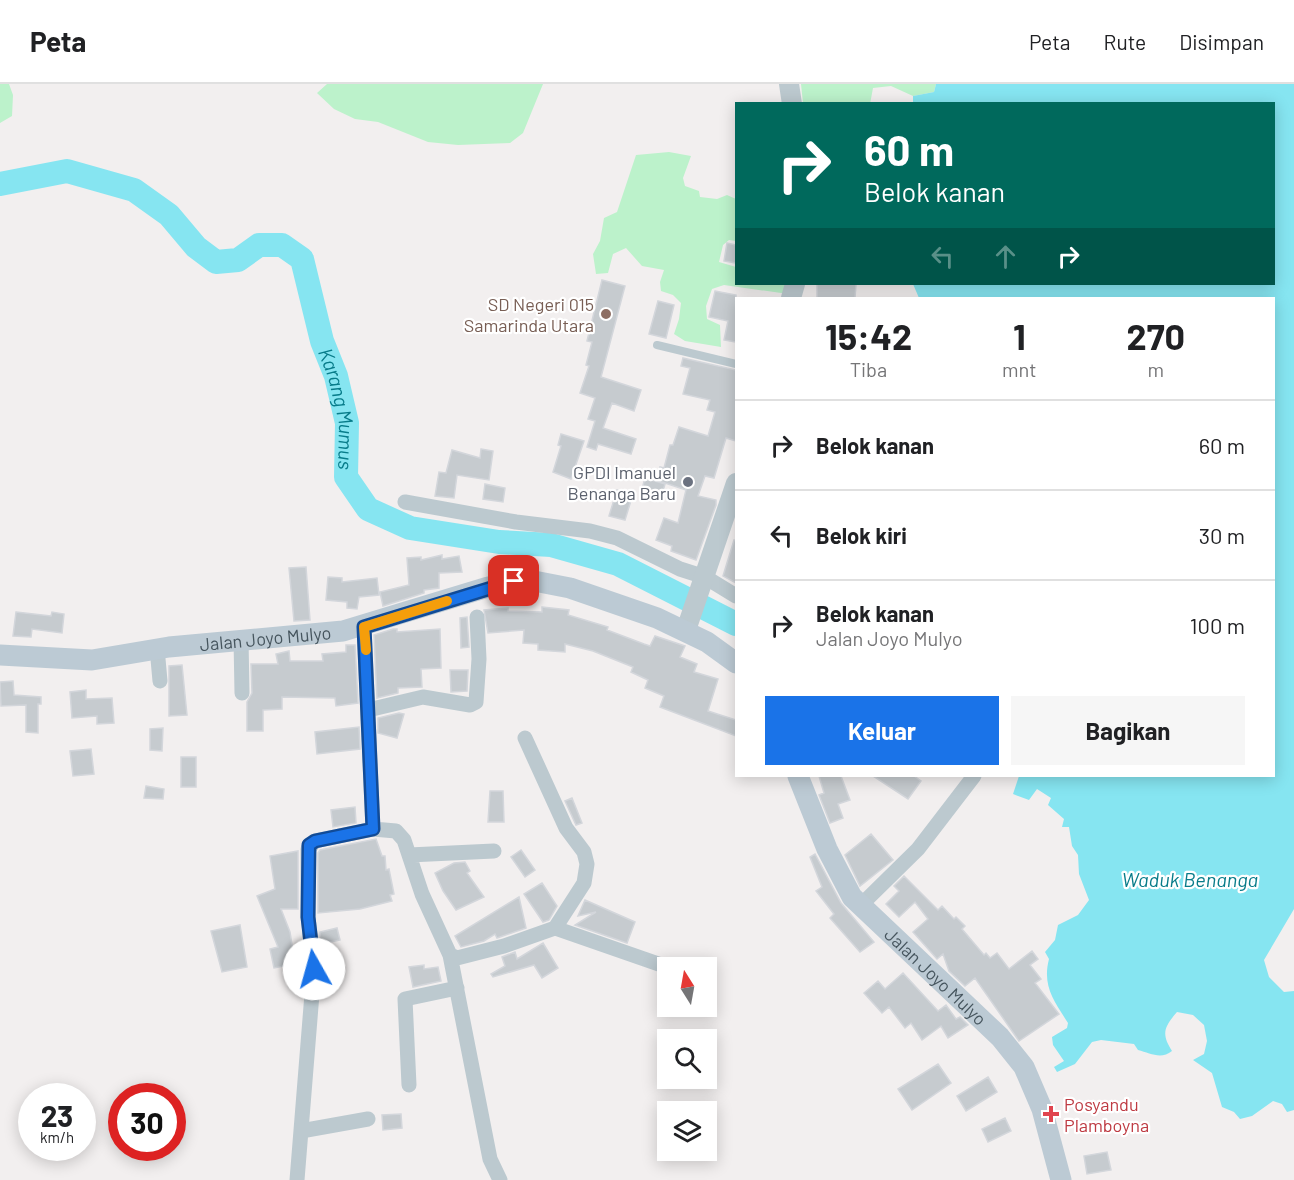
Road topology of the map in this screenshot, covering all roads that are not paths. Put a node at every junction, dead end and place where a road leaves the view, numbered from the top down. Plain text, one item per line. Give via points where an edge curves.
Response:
1 (789, 84) edge
2 (792, 102) edge
3 (657, 345) dead end
4 (735, 364) edge
5 (735, 486) edge
6 (405, 502) dead end
7 (704, 579) junction
8 (735, 595) edge
9 (477, 617) dead end
10 (689, 624) junction
11 (364, 627) junction
12 (241, 639) junction
13 (157, 648) junction
14 (0, 655) edge
15 (735, 662) edge
16 (160, 681) dead end
17 (242, 693) dead end
18 (368, 710) junction
19 (525, 738) dead end
20 (798, 777) edge
21 (973, 777) edge
22 (373, 829) junction
23 (494, 851) dead end
24 (409, 855) junction
25 (860, 906) junction
26 (555, 928) junction
27 (450, 956) junction
28 (657, 963) edge
29 (457, 988) junction
30 (409, 1085) dead end
31 (368, 1119) dead end
32 (301, 1131) junction
33 (297, 1180) edge
34 (500, 1180) edge
35 (1061, 1180) edge

1 - 2 street
3 - 4 lane
5 - 7 street
6 - 7 street via 618,538
7 - 8 street
7 - 10 street
9 - 18 street via 476,702 470,705 423,697
10 - 11 main road, Jalan Joyo Mulyo via 570,588 529,580 488,588
10 - 15 main road, Jalan Joyo Mulyo
11 - 12 main road, Jalan Joyo Mulyo
11 - 18 street
12 - 13 main road, Jalan Joyo Mulyo
12 - 17 street
13 - 14 main road, Jalan Joyo Mulyo via 92,660
13 - 16 street
18 - 22 street
19 - 26 street via 587,864 584,883
20 - 25 main road, Jalan Joyo Mulyo via 846,888
21 - 25 street via 918,849
22 - 24 street via 396,831
22 - 32 street via 315,841 308,849 308,917 314,969
23 - 24 street
24 - 27 street
25 - 35 main road, Jalan Joyo Mulyo via 1013,1051 1042,1109
26 - 27 street via 485,951
26 - 28 street
27 - 29 street
29 - 30 street via 405,999
29 - 34 street via 490,1159
31 - 32 street
32 - 33 street

